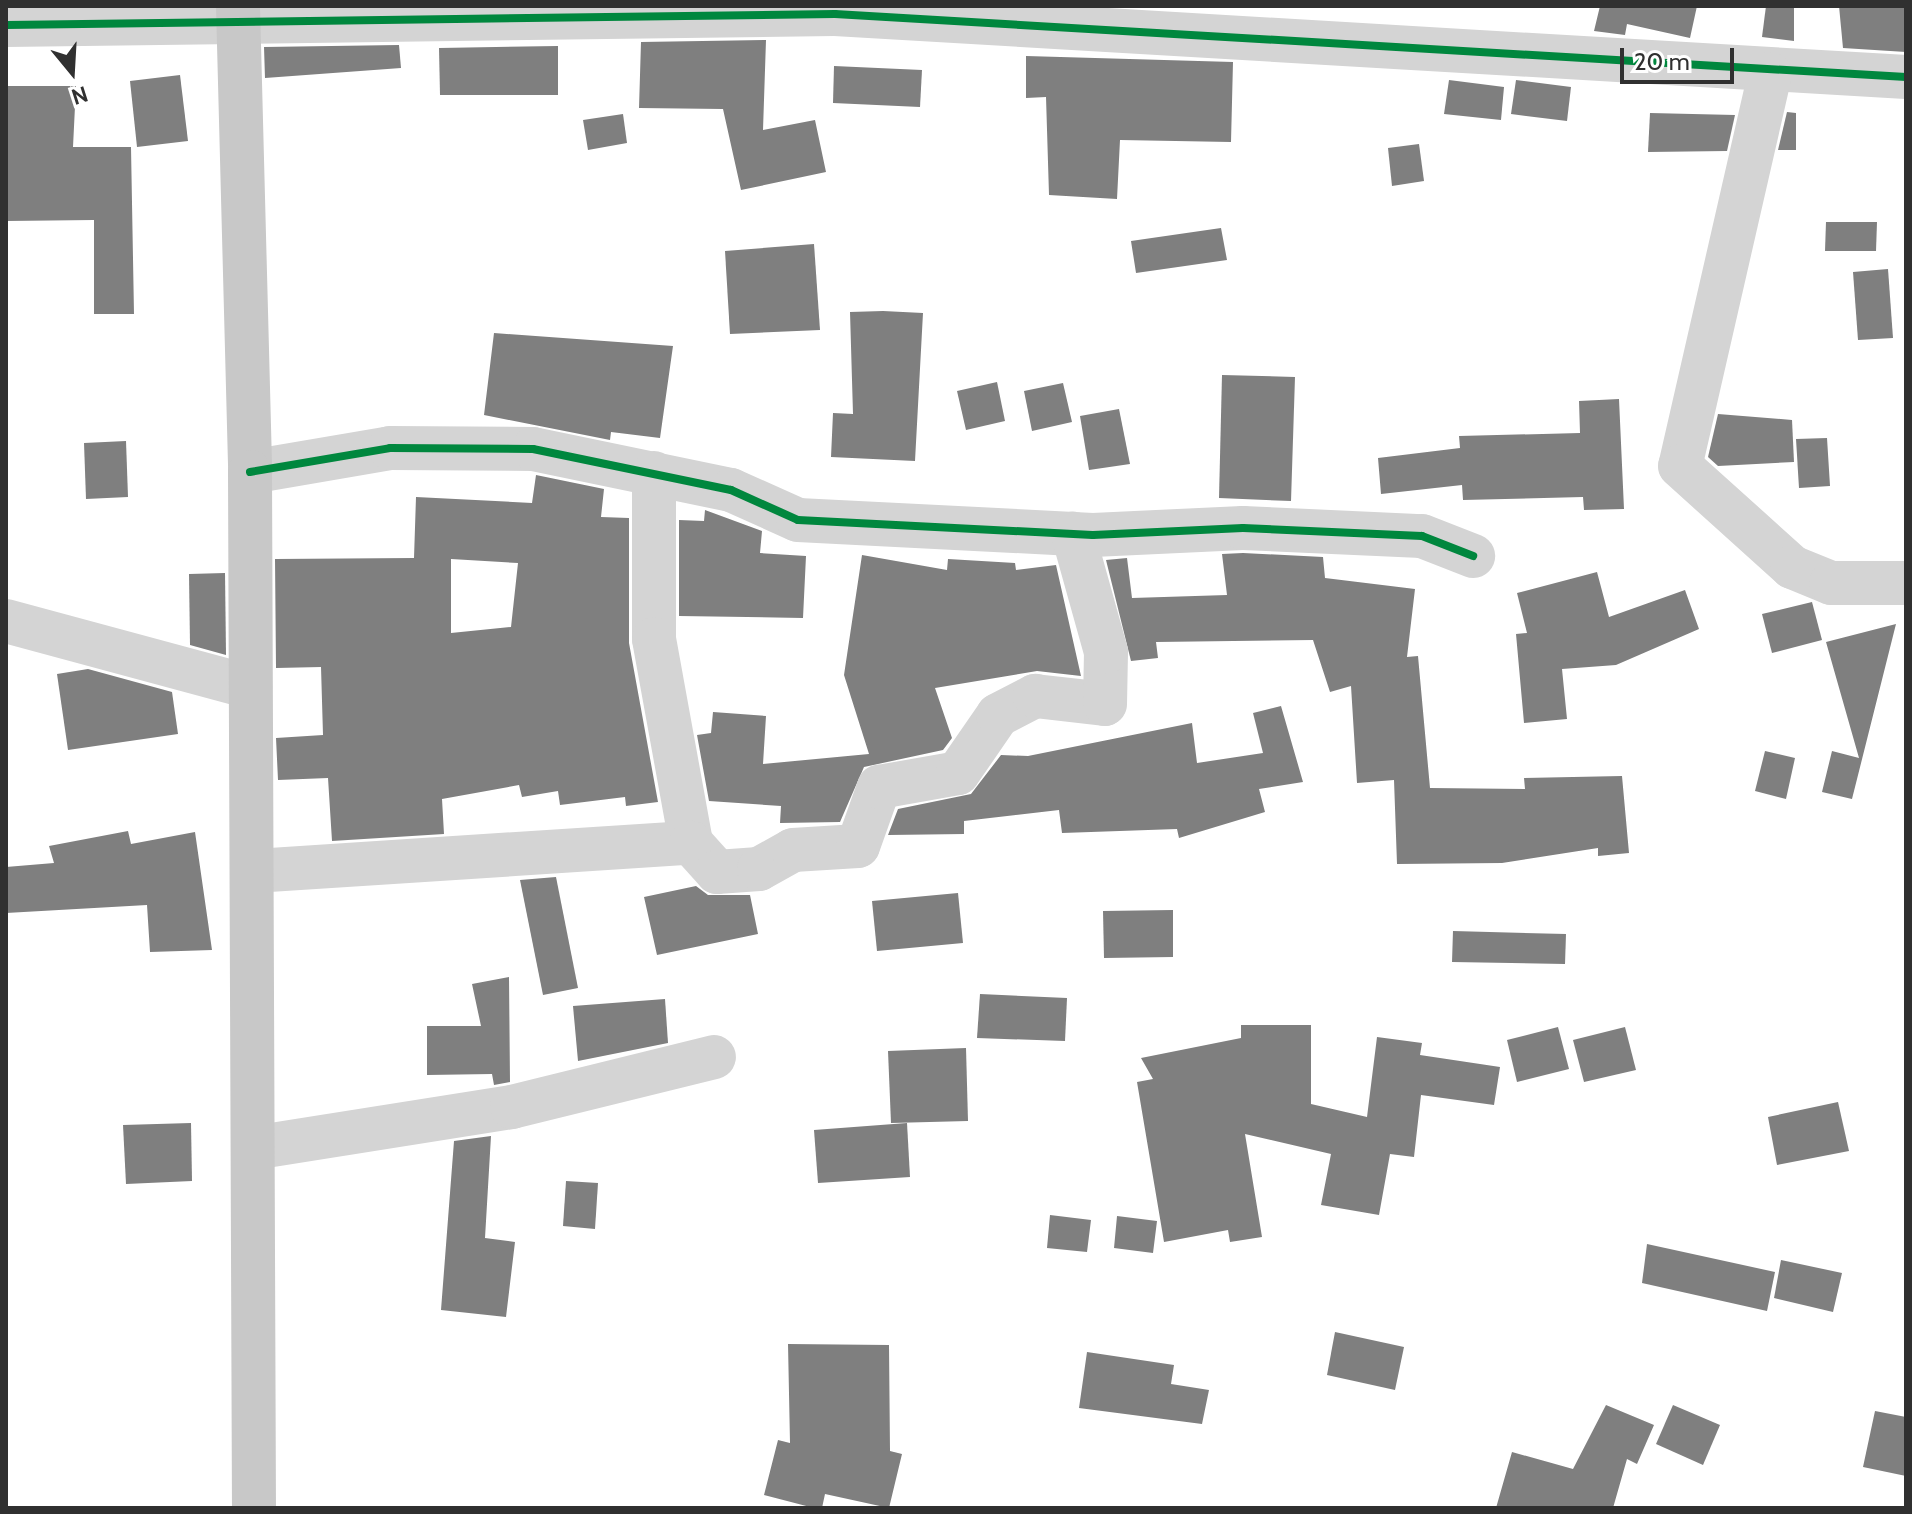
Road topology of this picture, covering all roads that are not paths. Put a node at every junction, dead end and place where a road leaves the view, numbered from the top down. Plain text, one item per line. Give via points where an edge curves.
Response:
1 (239, 11) edge
2 (6, 25) edge
3 (1770, 74) junction
4 (1906, 77) edge
5 (250, 472) junction
6 (654, 473) junction
7 (1073, 534) junction
8 (1473, 556) dead end
9 (1906, 583) edge
10 (6, 621) edge
11 (250, 687) junction
12 (691, 843) junction
13 (253, 871) junction
14 (714, 1057) dead end
15 (253, 1148) junction
16 (254, 1508) edge

1 - 2 street
1 - 3 street via 835,14
1 - 5 main road
3 - 4 street
3 - 9 street via 1680,466 1792,567 1831,583
5 - 6 street via 390,448 458,448 533,449
5 - 11 main road
6 - 7 street via 731,490 798,520
6 - 12 street via 654,639
7 - 8 street via 1243,528 1422,536
7 - 12 street via 1106,652 1105,704 1035,696 998,715 958,773 879,787 858,846 793,850 759,869 717,872
10 - 11 street
11 - 13 main road
12 - 13 street
13 - 15 main road
14 - 15 street via 512,1107
15 - 16 main road

